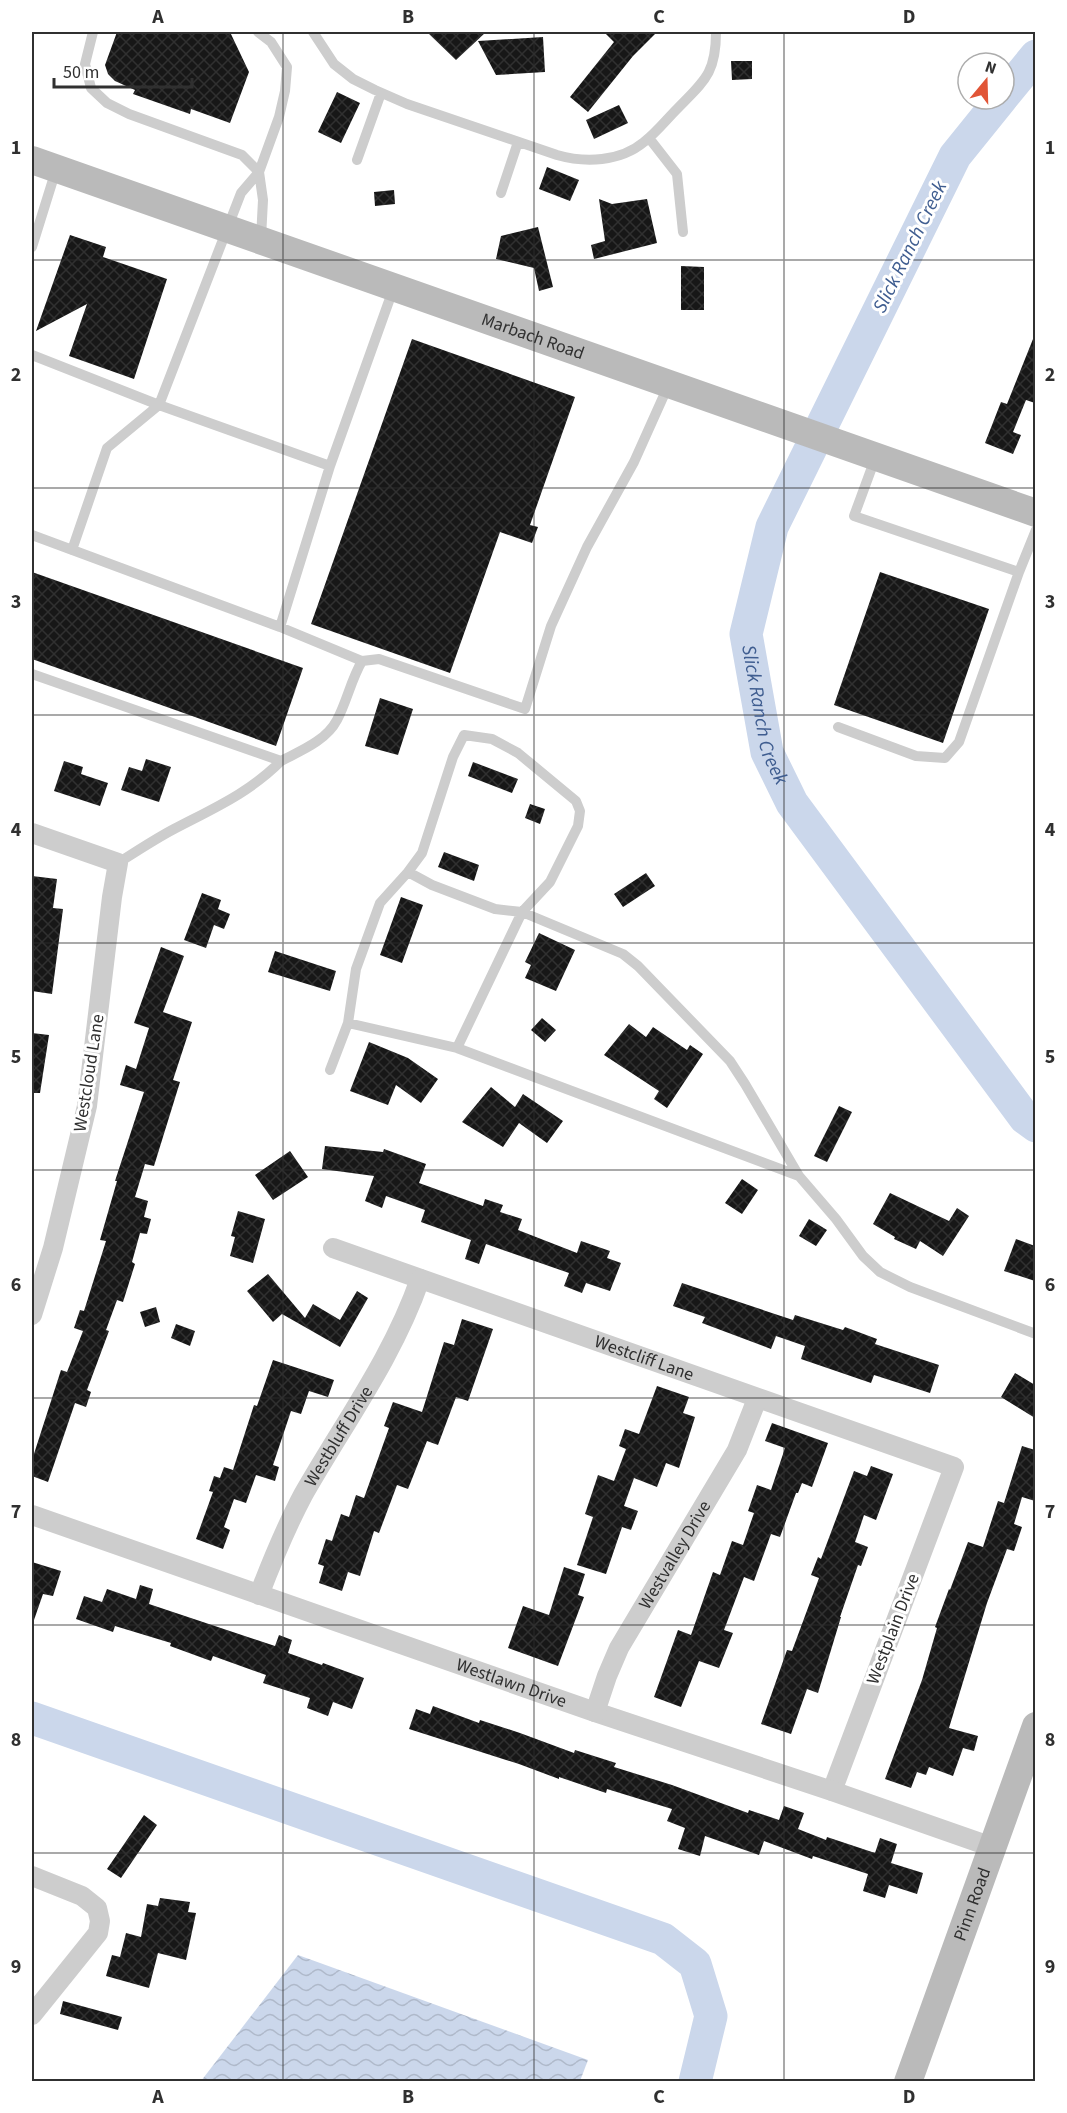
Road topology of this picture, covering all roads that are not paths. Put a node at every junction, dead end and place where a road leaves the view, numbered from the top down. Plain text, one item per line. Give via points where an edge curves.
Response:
1 (93, 32) edge
2 (258, 32) edge
3 (313, 32) edge
4 (716, 32) edge
5 (381, 93) junction
6 (649, 138) junction
7 (518, 142) junction
8 (357, 160) dead end
9 (44, 164) edge
10 (259, 172) junction
11 (501, 193) dead end
12 (36, 219) edge
13 (226, 229) junction
14 (683, 232) dead end
15 (261, 241) junction
16 (32, 247) edge
17 (394, 287) junction
18 (32, 355) edge
19 (669, 383) junction
20 (159, 405) junction
21 (876, 456) junction
22 (330, 466) junction
23 (1035, 513) edge
24 (1035, 530) edge
25 (32, 535) edge
26 (72, 550) junction
27 (1019, 573) junction
28 (280, 627) junction
29 (362, 660) junction
30 (32, 674) edge
31 (838, 727) dead end
32 (280, 761) junction
33 (32, 833) edge
34 (118, 863) junction
35 (408, 872) junction
36 (522, 912) junction
37 (348, 1023) junction
38 (457, 1048) junction
39 (330, 1070) dead end
40 (799, 1176) junction
41 (333, 1248) dead end
42 (420, 1279) junction
43 (32, 1315) edge
44 (1035, 1334) edge
45 (757, 1399) junction
46 (954, 1467) joint
47 (32, 1515) edge
48 (259, 1595) junction
49 (595, 1712) junction
50 (1035, 1726) edge
51 (832, 1791) junction
52 (992, 1847) junction
53 (32, 1876) edge
54 (32, 2015) edge
55 (908, 2082) edge

1 - 10 lane via 85,64 91,88 107,103 242,155
2 - 10 lane via 272,42 287,67 279,117
3 - 5 lane via 334,64
4 - 6 lane via 712,70
5 - 7 lane
5 - 8 lane
6 - 7 lane via 622,154 592,161 572,159
6 - 14 lane via 677,174
7 - 11 lane
9 - 12 lane
9 - 13 street, Marbach Road
10 - 13 lane via 241,193
10 - 15 lane via 263,200
12 - 16 lane
13 - 15 street, Marbach Road
13 - 20 lane
15 - 17 street, Marbach Road
17 - 19 street, Marbach Road
17 - 22 lane
18 - 20 lane
19 - 21 street, Marbach Road
19 - 29 lane via 556,616 525,709 379,659
20 - 22 lane
20 - 26 lane via 107,448
21 - 23 street, Marbach Road
21 - 27 lane via 854,516
22 - 28 lane
24 - 27 lane
25 - 26 lane
26 - 28 lane
27 - 31 lane via 959,742 945,758 916,756
28 - 29 lane
29 - 32 lane via 336,721 324,736
30 - 32 lane
32 - 34 lane via 225,804
33 - 34 street
34 - 43 street, Westcloud Lane via 87,1106 53,1248
35 - 36 lane via 495,909
35 - 36 lane via 422,853 457,746 465,735 492,739 518,753 576,801 580,811 578,826 550,882
35 - 37 lane via 376,912 356,969
36 - 38 lane
36 - 40 lane via 623,954 638,966 730,1061
37 - 38 lane
37 - 39 lane
38 - 40 lane
40 - 44 lane via 880,1272
41 - 42 street, Westcliff Lane
42 - 45 street, Westcliff Lane
42 - 48 street, Westbluff Drive via 385,1359 303,1496
45 - 46 street, Westcliff Lane
45 - 49 street, Westvalley Drive via 737,1450 619,1648
46 - 51 street, Westplain Drive
47 - 48 street, Westlawn Drive
48 - 49 street, Westlawn Drive
49 - 51 street, Westlawn Drive
50 - 52 street, Pinn Road via 1024,1769
51 - 52 street, Westlawn Drive
52 - 55 street, Pinn Road
53 - 54 street via 82,1896 97,1908 100,1921 98,1933

